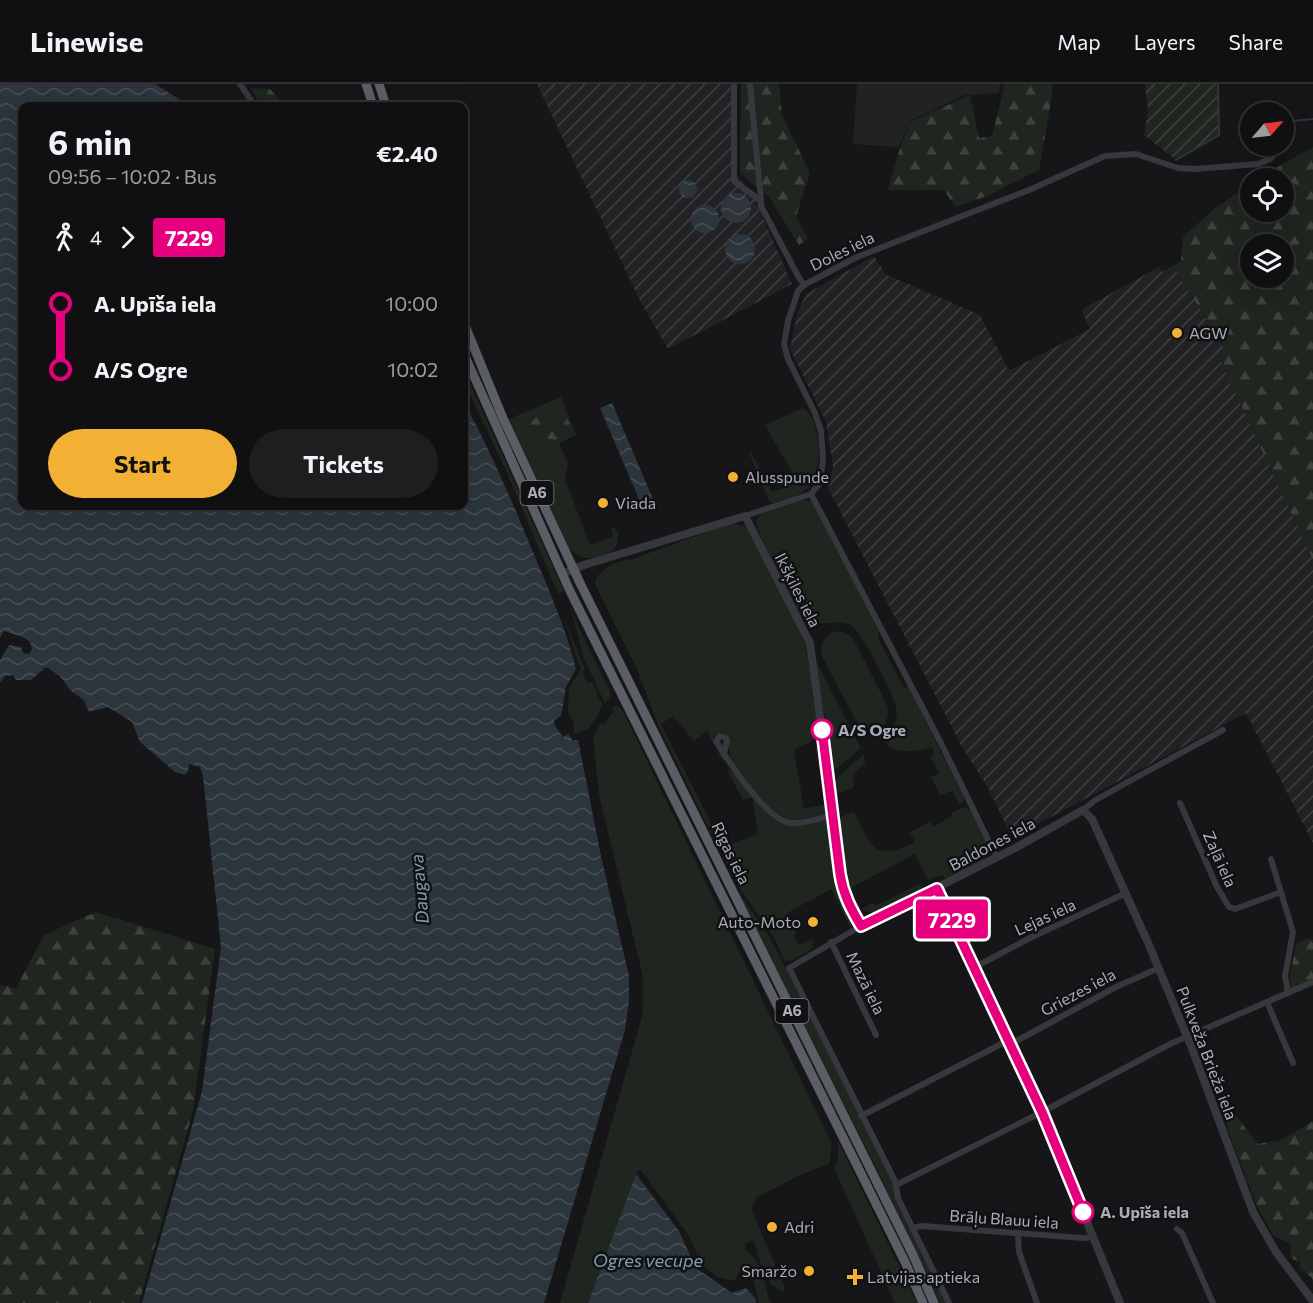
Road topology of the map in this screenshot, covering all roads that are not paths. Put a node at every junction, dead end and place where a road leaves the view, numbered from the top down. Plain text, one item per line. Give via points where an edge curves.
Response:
1 (240, 84) edge
2 (366, 84) edge
3 (378, 84) edge
4 (734, 84) edge
5 (750, 84) edge
6 (252, 102) edge
7 (372, 102) edge
8 (385, 102) edge
9 (1274, 156) edge
10 (761, 201) junction
11 (804, 285) junction
12 (468, 333) edge
13 (468, 363) edge
14 (811, 494) junction
15 (745, 516) junction
16 (573, 569) junction
17 (562, 574) junction
18 (1223, 730) dead end
19 (724, 754) dead end
20 (1180, 803) dead end
21 (1083, 810) junction
22 (833, 815) junction
23 (997, 858) junction
24 (1271, 859) dead end
25 (937, 889) junction
26 (1281, 892) junction
27 (1126, 893) junction
28 (861, 926) junction
29 (831, 942) junction
30 (975, 968) junction
31 (1159, 968) junction
32 (1313, 982) edge
33 (1288, 993) junction
34 (1267, 1002) junction
35 (876, 1035) dead end
36 (1186, 1036) junction
37 (1010, 1042) junction
38 (1293, 1063) dead end
39 (1042, 1112) junction
40 (861, 1116) junction
41 (896, 1185) junction
42 (913, 1228) junction
43 (1177, 1229) dead end
44 (1018, 1234) junction
45 (1093, 1237) junction
46 (1313, 1301) edge
47 (923, 1303) edge
48 (934, 1303) edge
49 (949, 1303) edge
50 (1037, 1303) edge
51 (1120, 1303) edge
52 (1213, 1303) edge

1 - 6 street
2 - 7 highway
3 - 8 highway
4 - 10 street via 734,181
5 - 10 street
9 - 11 street, Doles iela via 1247,166 1182,168 1132,153 1105,156 857,257
10 - 11 street
11 - 14 street, Doles iela via 793,305 784,344 818,420 823,441 820,483
12 - 16 highway, Rīgas iela / A6
13 - 17 highway, Rīgas iela / A6
14 - 15 street
14 - 23 street
15 - 16 street
15 - 22 street, Ikšķiles iela via 810,643
16 - 17 street
16 - 48 highway, Rīgas iela / A6
17 - 47 highway, Rīgas iela / A6
18 - 21 street, Baldones iela
19 - 22 street via 779,820 792,824
20 - 26 street, Zaļā iela via 1216,887 1229,907 1235,909
21 - 23 street, Baldones iela
21 - 27 street, Pulkveža Brieža iela via 1092,819
22 - 28 street, Ikšķiles iela via 843,890
23 - 25 street, Baldones iela
24 - 26 street
25 - 28 street, Baldones iela
25 - 30 street
26 - 33 street via 1293,932 1284,981
27 - 30 street, Lejas iela
27 - 31 street, Pulkveža Brieža iela
28 - 29 street, Baldones iela
29 - 35 street, Mazā iela
29 - 40 street, Baldones iela via 789,968
30 - 37 street
31 - 36 street, Pulkveža Brieža iela
31 - 37 street, Griezes iela
32 - 33 street
33 - 34 street
34 - 36 street
34 - 38 street
36 - 39 street
36 - 46 street, Pulkveža Brieža iela via 1253,1212 1276,1252
37 - 39 street
37 - 40 street, Griezes iela
39 - 41 street
39 - 45 street
40 - 41 street
41 - 42 street
42 - 44 street, Brāļu Blauu iela
42 - 49 street
43 - 52 street
44 - 45 street, Brāļu Blauu iela
44 - 50 street via 1019,1252
45 - 51 street

